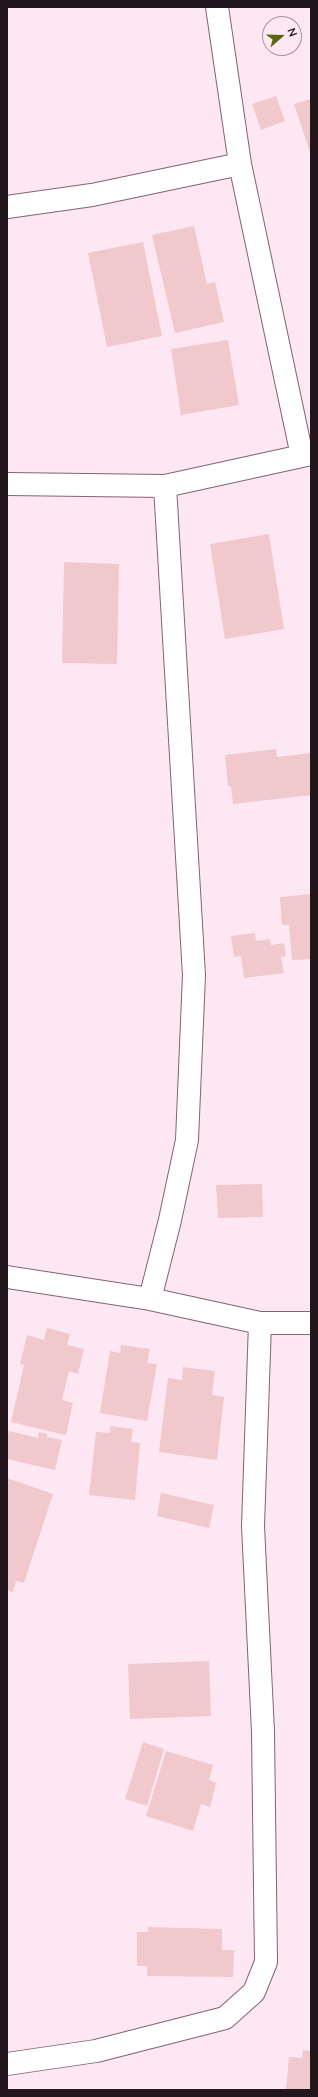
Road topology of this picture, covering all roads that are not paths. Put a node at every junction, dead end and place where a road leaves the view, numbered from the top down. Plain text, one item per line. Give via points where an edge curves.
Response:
1 (217, 7) edge
2 (240, 164) junction
3 (7, 207) edge
4 (307, 455) edge
5 (7, 484) edge
6 (165, 486) junction
7 (7, 1277) edge
8 (150, 1299) junction
9 (260, 1323) junction
10 (311, 1323) edge
11 (7, 2064) edge

1 - 2 street
2 - 3 street via 92,195
2 - 4 street
4 - 6 street
5 - 6 street
6 - 8 street via 194,975 187,1140
7 - 8 street
8 - 9 street
9 - 10 street
9 - 11 street via 253,1526 263,1732 266,1962 254,1992 225,2018 96,2051

